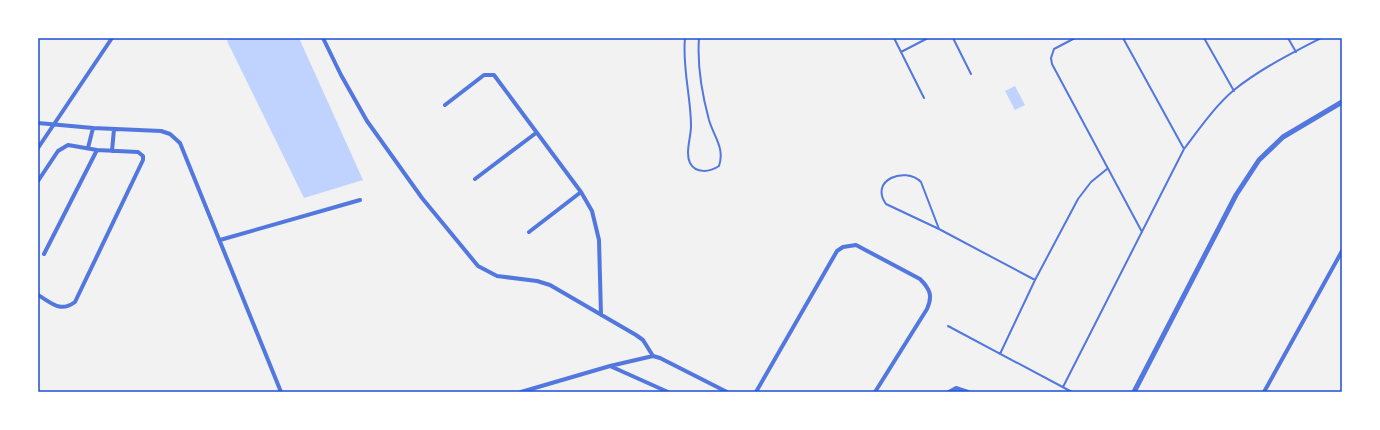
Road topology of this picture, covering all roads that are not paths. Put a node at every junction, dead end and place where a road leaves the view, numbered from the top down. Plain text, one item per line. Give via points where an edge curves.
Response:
1 (112, 38) edge
2 (323, 38) edge
3 (685, 38) edge
4 (699, 38) edge
5 (894, 38) edge
6 (928, 38) edge
7 (953, 38) edge
8 (1075, 38) edge
9 (1124, 38) edge
10 (1204, 38) edge
11 (1288, 38) edge
12 (1321, 38) edge
13 (901, 52) junction
14 (1296, 52) junction
15 (971, 74) dead end
16 (1234, 90) junction
17 (924, 98) dead end
18 (1342, 102) edge
19 (444, 105) dead end
20 (38, 123) edge
21 (54, 125) junction
22 (93, 128) junction
23 (114, 128) junction
24 (536, 133) junction
25 (38, 148) edge
26 (88, 148) junction
27 (1184, 149) junction
28 (97, 150) junction
29 (112, 151) junction
30 (1107, 169) junction
31 (475, 179) dead end
32 (38, 181) edge
33 (581, 192) junction
34 (360, 200) dead end
35 (939, 229) junction
36 (529, 232) dead end
37 (1142, 232) junction
38 (220, 240) junction
39 (1342, 251) edge
40 (44, 254) dead end
41 (1035, 280) junction
42 (38, 295) edge
43 (601, 315) junction
44 (948, 326) dead end
45 (1000, 354) junction
46 (653, 356) junction
47 (610, 366) junction
48 (1063, 387) junction
49 (281, 392) edge
50 (521, 392) edge
51 (668, 392) edge
52 (726, 392) edge
53 (756, 392) edge
54 (875, 392) edge
55 (949, 392) edge
56 (968, 392) edge
57 (1072, 392) edge
58 (1134, 392) edge
59 (1264, 392) edge

1 - 21 street
2 - 43 street via 371,127 418,192 478,266 497,276 550,285
3 - 4 lane via 683,57 691,125 688,154 690,163 698,170 710,172 719,166 722,157 721,148 709,120 702,84
5 - 13 lane
6 - 13 lane
7 - 15 lane
8 - 30 lane via 1054,49 1052,64
9 - 27 lane
10 - 16 lane
11 - 14 lane
12 - 14 lane
13 - 17 lane
14 - 16 lane
16 - 27 lane via 1199,128
18 - 58 street via 1283,137 1259,160 1236,195
19 - 24 street via 484,75 494,75
20 - 21 street
21 - 22 street
21 - 25 street
22 - 23 street
22 - 26 street
23 - 29 street
23 - 38 street via 161,131 170,134 180,143
24 - 31 street
24 - 33 street
26 - 28 street
26 - 32 street via 72,145 63,147
27 - 37 lane
28 - 29 street
28 - 40 street
29 - 42 street via 138,152 143,156 143,160 75,302 68,308 62,308
30 - 37 lane
30 - 41 lane via 1084,190
33 - 36 street
33 - 43 street via 592,211 599,240
34 - 38 street
35 - 35 lane via 886,204 881,197 882,186 896,176 916,176 921,182
35 - 41 lane
37 - 48 lane
38 - 49 street
39 - 59 street
41 - 45 lane
43 - 46 street via 643,340
44 - 45 lane
45 - 48 lane
46 - 47 street
46 - 52 street
47 - 50 street
47 - 51 street
48 - 57 lane
53 - 54 street via 837,251 849,245 856,245 898,266 920,279 930,291 927,309
55 - 56 street via 956,388

